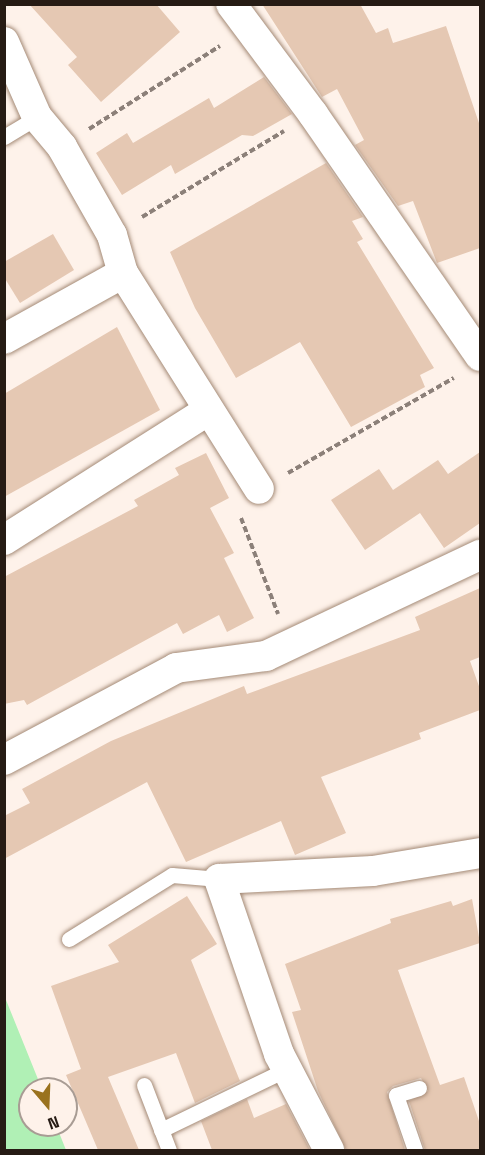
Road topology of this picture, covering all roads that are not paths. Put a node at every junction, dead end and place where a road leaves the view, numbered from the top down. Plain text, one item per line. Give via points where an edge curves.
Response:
1 (240, 16) edge
2 (4, 42) edge
3 (38, 117) junction
4 (4, 137) edge
5 (123, 273) junction
6 (4, 339) edge
7 (470, 365) edge
8 (207, 411) junction
9 (259, 489) road end
10 (4, 540) edge
11 (480, 555) edge
12 (4, 760) edge
13 (480, 853) edge
14 (219, 879) junction
15 (69, 939) dead end
16 (286, 1069) junction
17 (144, 1085) dead end
18 (419, 1088) dead end
19 (161, 1130) junction
20 (168, 1150) edge
21 (329, 1150) edge
22 (416, 1150) edge

1 - 7 street via 313,114
2 - 3 street
3 - 4 lane
3 - 5 street via 62,147 112,235
5 - 6 street
5 - 8 street
8 - 9 street
8 - 10 street
11 - 12 street via 266,656 176,668
13 - 14 street via 373,871
14 - 15 lane via 172,875
14 - 16 street
16 - 19 lane
16 - 21 street
17 - 19 lane
18 - 22 lane via 396,1095
19 - 20 lane

